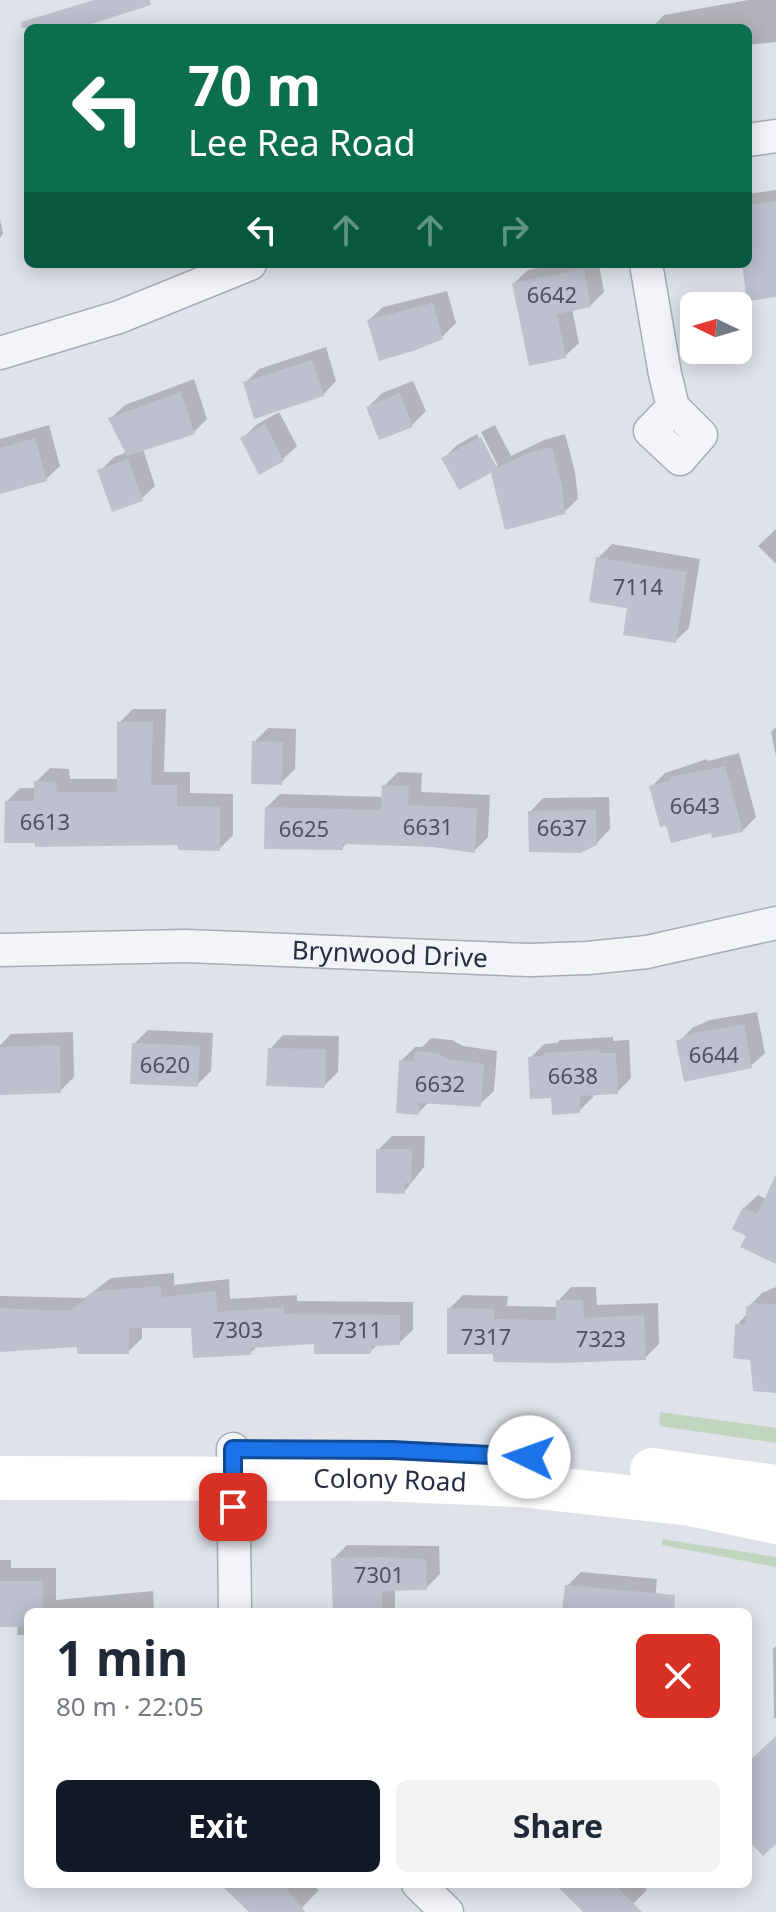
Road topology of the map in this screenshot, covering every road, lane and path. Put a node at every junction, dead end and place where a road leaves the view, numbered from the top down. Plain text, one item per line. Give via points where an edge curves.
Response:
1 (776, 136) edge
2 (752, 139) edge
3 (240, 268) edge
4 (647, 268) edge
5 (0, 353) edge
6 (673, 407) dead end
7 (776, 923) edge
8 (0, 950) edge
9 (0, 1449) edge
10 (233, 1464) junction
11 (0, 1478) edge
12 (776, 1487) edge
13 (776, 1522) edge
14 (235, 1608) edge
15 (422, 1888) edge
16 (447, 1912) edge

1 - 2 street
3 - 5 street via 119,317
4 - 6 street
7 - 8 street, Brynwood Drive via 647,952 558,959 186,946
9 - 10 main road, Colony Road
10 - 11 main road, Colony Road
10 - 12 main road, Colony Road via 392,1450 529,1457
10 - 13 main road, Colony Road via 382,1479 519,1485 691,1504
10 - 14 street
15 - 16 street

